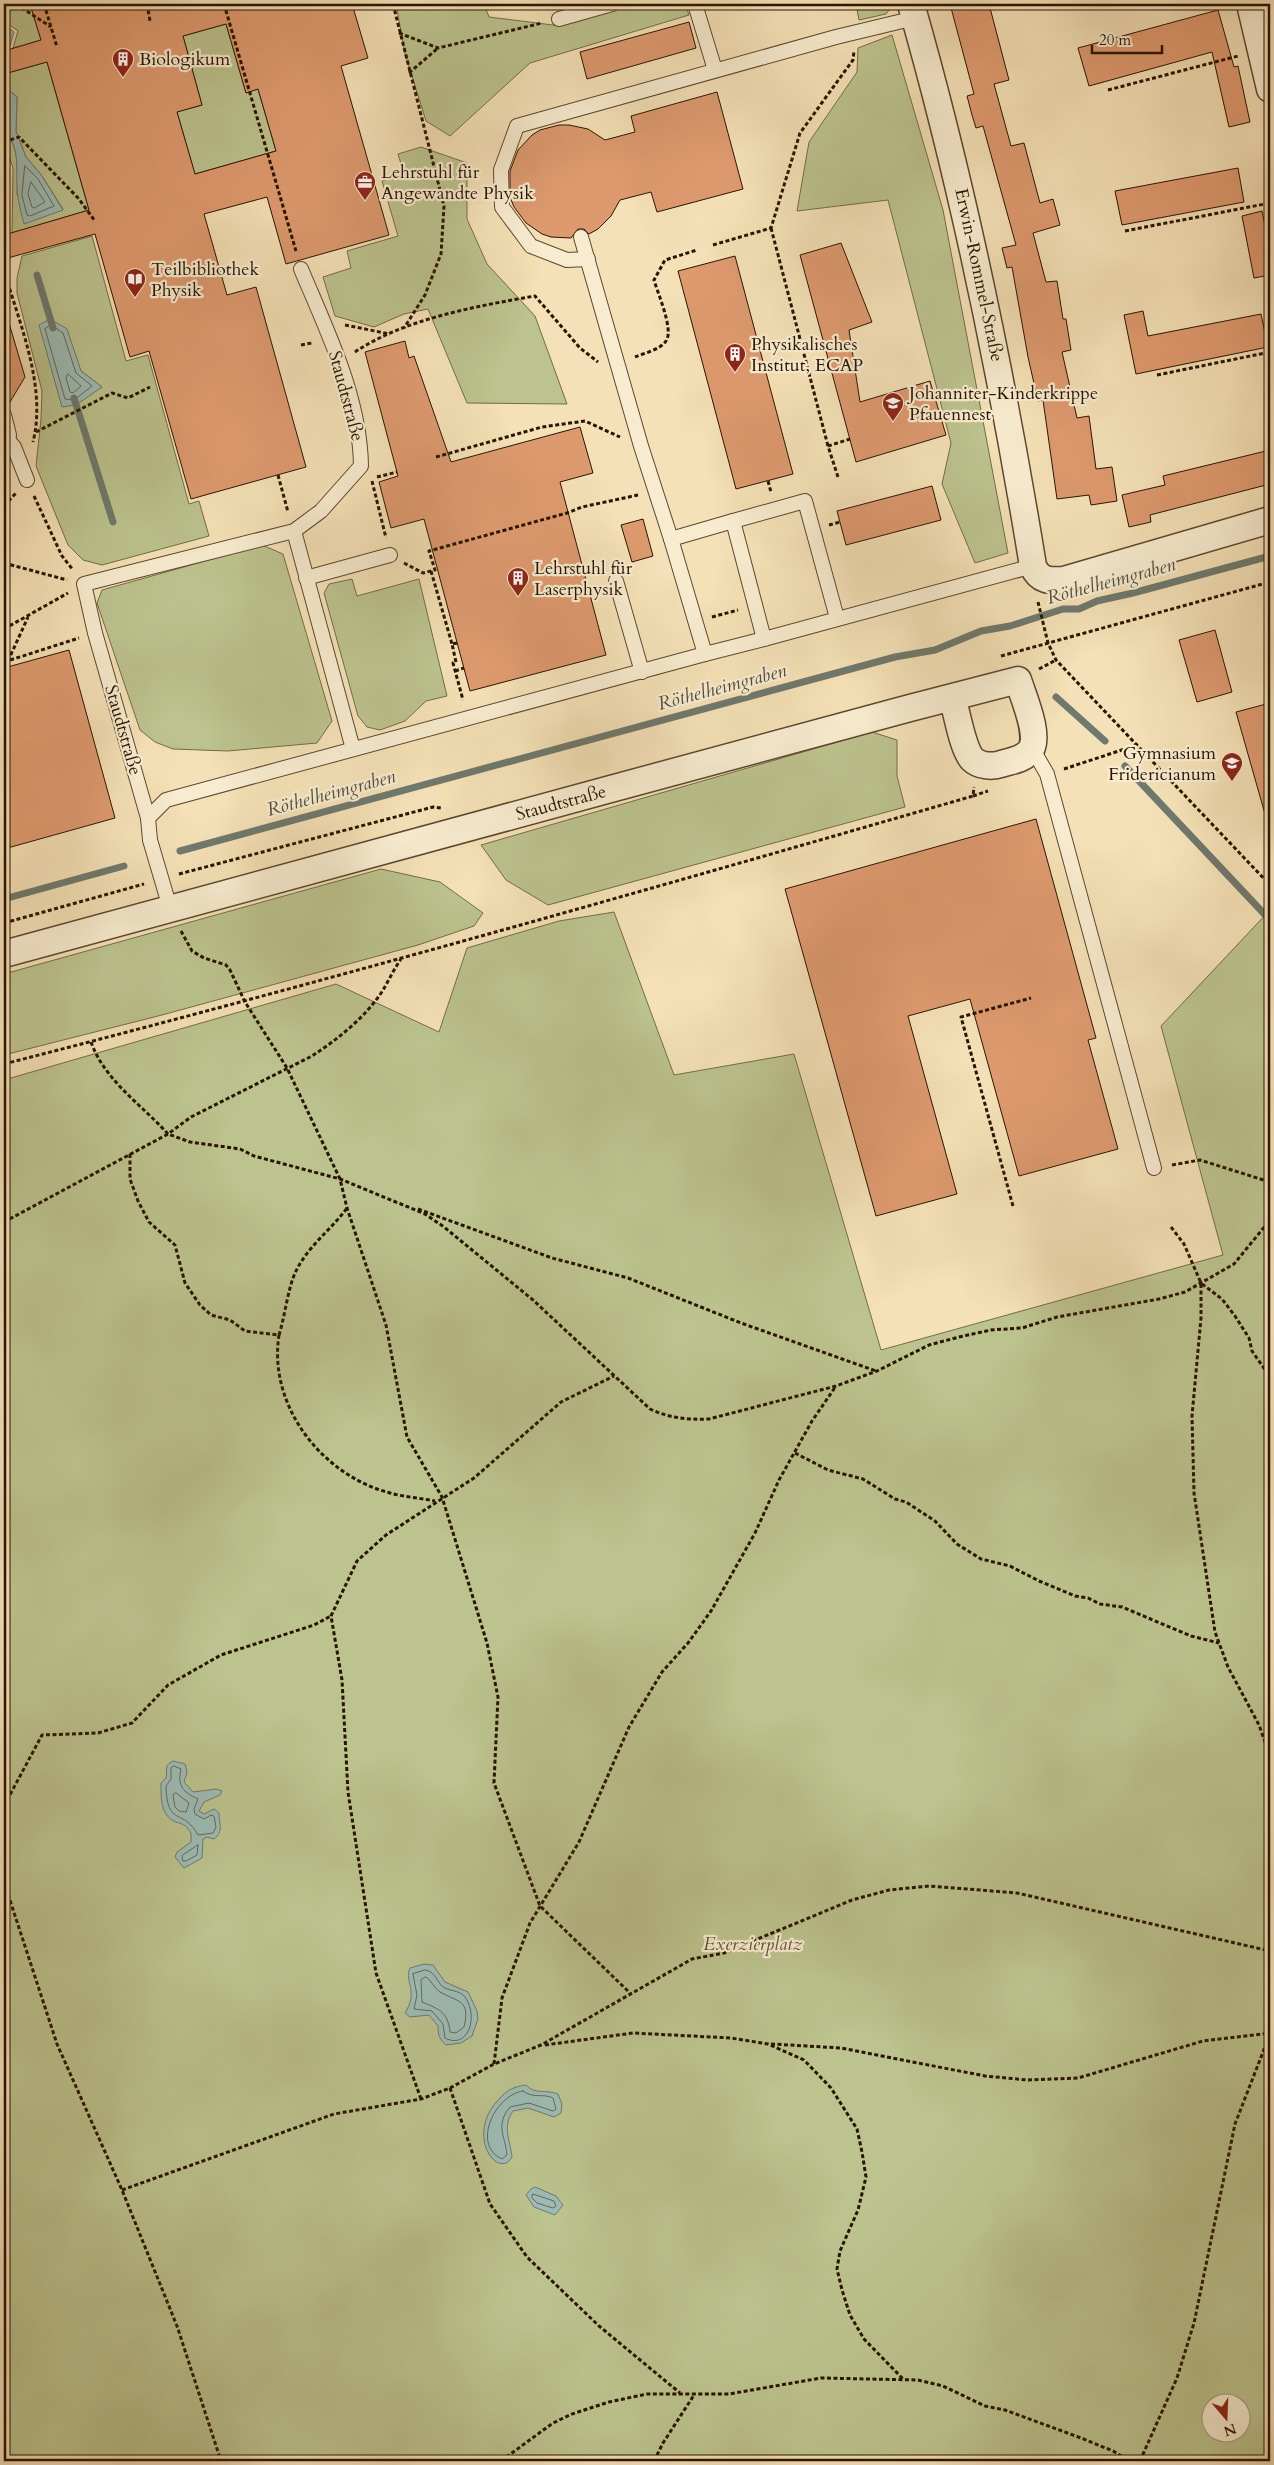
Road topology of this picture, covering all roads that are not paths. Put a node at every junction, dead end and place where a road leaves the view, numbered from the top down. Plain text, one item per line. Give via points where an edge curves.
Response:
1 (612, 4) edge
2 (695, 4) edge
3 (1250, 4) edge
4 (586, 7) edge
5 (913, 11) edge
6 (559, 19) road end
7 (715, 70) junction
8 (1270, 89) edge
9 (581, 236) dead end
10 (588, 259) junction
11 (302, 269) road end
12 (4, 415) edge
13 (6, 441) edge
14 (26, 477) road end
15 (1270, 520) edge
16 (733, 521) junction
17 (294, 531) junction
18 (671, 539) junction
19 (390, 555) road end
20 (306, 578) junction
21 (616, 581) dead end
22 (1038, 582) junction
23 (837, 618) junction
24 (764, 639) junction
25 (705, 654) junction
26 (642, 672) junction
27 (952, 697) junction
28 (1032, 748) junction
29 (353, 749) junction
30 (148, 818) junction
31 (170, 908) junction
32 (4, 954) edge
33 (1154, 1168) road end

1 - 4 lane
2 - 7 lane
3 - 8 street
4 - 6 lane
5 - 7 lane, Erwin-Rommel-Straße via 856,32
5 - 22 street, Erwin-Rommel-Straße via 973,244
7 - 10 lane, Erwin-Rommel-Straße via 518,126 501,170 502,207 531,246 567,260
9 - 10 lane
10 - 18 lane
11 - 17 lane, Staudtstraße via 339,363 361,437 361,466 321,511
12 - 13 lane via 9,434
13 - 14 lane via 14,447
15 - 22 street via 1064,580
16 - 18 lane
16 - 23 lane via 805,501
16 - 24 lane
17 - 20 lane
17 - 30 lane, Staudtstraße via 84,584
18 - 25 lane
19 - 20 lane
20 - 29 lane
21 - 26 lane
22 - 23 lane
23 - 24 lane
24 - 25 lane
25 - 26 lane
26 - 29 lane
27 - 28 street via 968,752 977,763 998,765 1021,758
27 - 28 street, Staudtstraße via 1018,680 1035,735
27 - 31 street, Staudtstraße
28 - 33 lane via 1047,774
29 - 30 lane via 166,800
30 - 31 lane, Staudtstraße via 150,840
31 - 32 street, Staudtstraße

